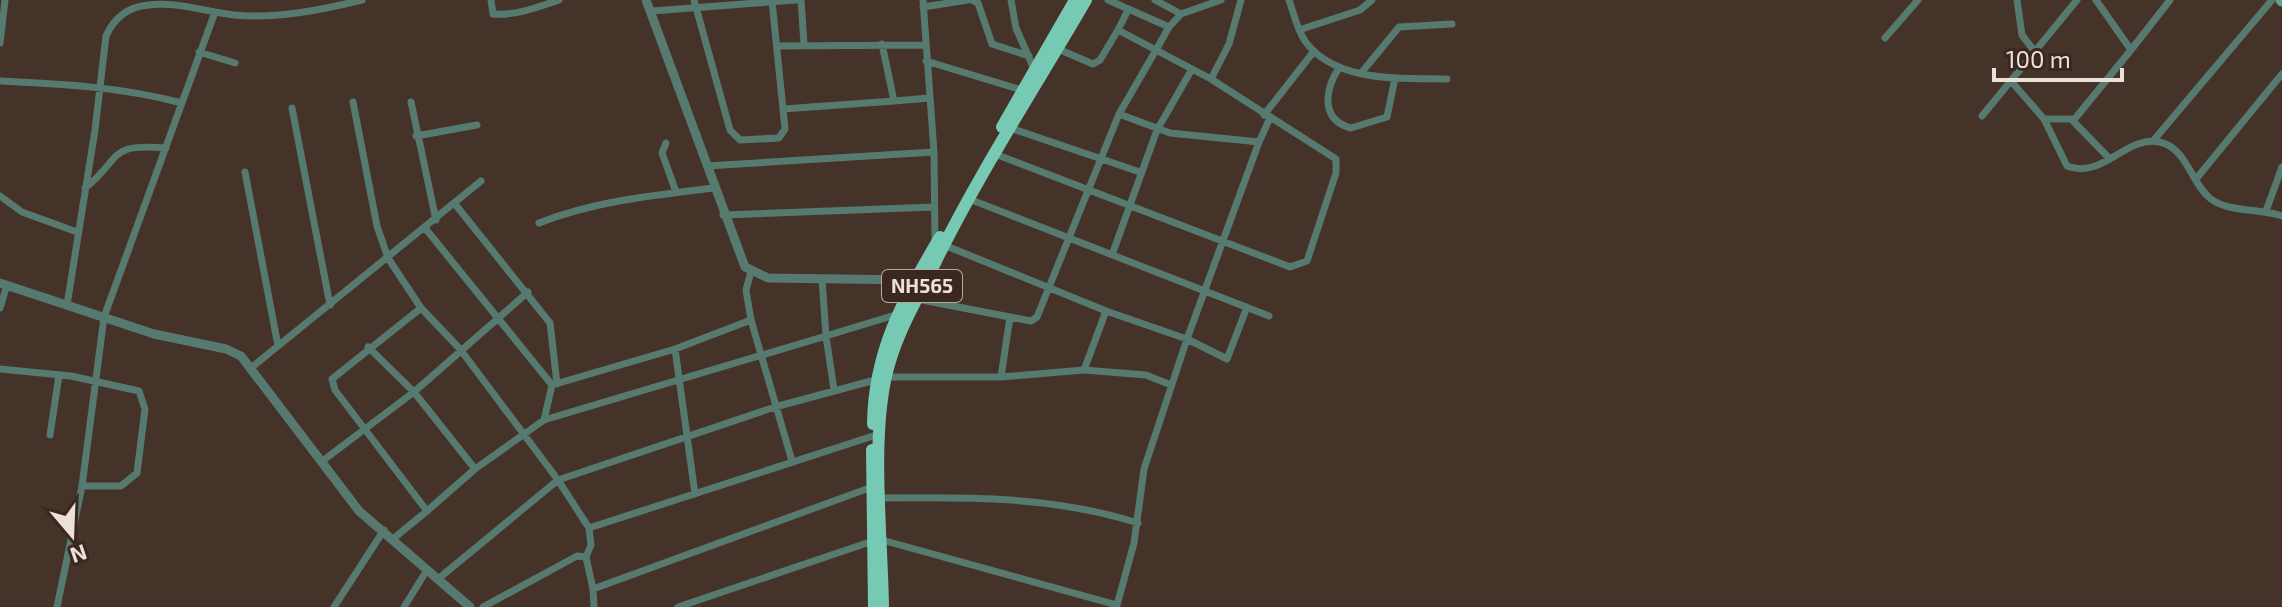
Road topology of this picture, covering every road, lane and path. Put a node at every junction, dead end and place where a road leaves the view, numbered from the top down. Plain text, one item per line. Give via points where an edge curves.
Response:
1 (5, 0) edge
2 (199, 0) edge
3 (311, 0) edge
4 (362, 0) edge
5 (491, 0) edge
6 (559, 0) edge
7 (646, 0) edge
8 (799, 0) edge
9 (970, 0) edge
10 (1011, 0) edge
11 (1075, 0) edge
12 (1086, 0) edge
13 (1108, 0) edge
14 (1155, 0) edge
15 (1221, 0) edge
16 (1241, 0) edge
17 (1289, 0) edge
18 (1372, 0) edge
19 (1918, 0) edge
20 (2017, 0) edge
21 (2077, 0) edge
22 (2096, 0) edge
23 (2170, 0) edge
24 (2272, 0) edge
25 (748, 1) edge
26 (772, 1) edge
27 (1201, 2) edge
28 (695, 3) edge
29 (923, 4) edge
30 (199, 10) junction
31 (315, 10) junction
32 (1128, 10) junction
33 (652, 11) junction
34 (215, 12) junction
35 (1181, 14) junction
36 (1452, 24) dead end
37 (1169, 27) junction
38 (1118, 30) junction
39 (1299, 30) junction
40 (1885, 38) dead end
41 (0, 43) edge
42 (804, 44) junction
43 (882, 44) junction
44 (925, 45) junction
45 (777, 46) junction
46 (1058, 49) junction
47 (1156, 50) junction
48 (2131, 50) junction
49 (1314, 51) junction
50 (199, 52) junction
51 (2035, 52) junction
52 (1029, 56) junction
53 (926, 61) junction
54 (235, 63) dead end
55 (1339, 68) junction
56 (1034, 69) junction
57 (1192, 69) junction
58 (1362, 72) junction
59 (2282, 74) edge
60 (1395, 78) junction
61 (1211, 79) junction
62 (1447, 79) dead end
63 (0, 81) edge
64 (2011, 81) junction
65 (99, 86) junction
66 (1022, 90) junction
67 (930, 98) junction
68 (894, 101) junction
69 (353, 102) dead end
70 (411, 102) dead end
71 (182, 103) junction
72 (292, 108) dead end
73 (783, 109) junction
74 (1119, 114) junction
75 (1267, 116) junction
76 (1982, 116) dead end
77 (2044, 119) junction
78 (2073, 121) junction
79 (477, 125) dead end
80 (1010, 128) junction
81 (1157, 130) junction
82 (416, 136) junction
83 (2153, 141) junction
84 (1259, 142) junction
85 (666, 143) dead end
86 (166, 148) junction
87 (934, 152) junction
88 (995, 154) junction
89 (1100, 158) junction
90 (2110, 159) junction
91 (707, 166) junction
92 (2282, 167) edge
93 (245, 172) dead end
94 (1140, 172) junction
95 (2196, 179) junction
96 (481, 181) dead end
97 (85, 188) junction
98 (714, 188) junction
99 (1090, 189) junction
100 (676, 192) junction
101 (0, 196) edge
102 (969, 199) junction
103 (1130, 203) junction
104 (455, 204) junction
105 (934, 207) junction
106 (2266, 211) junction
107 (723, 215) junction
108 (2282, 216) edge
109 (436, 220) junction
110 (539, 223) dead end
111 (425, 228) junction
112 (77, 232) junction
113 (1070, 239) junction
114 (1225, 240) junction
115 (940, 245) junction
116 (1112, 255) junction
117 (388, 258) junction
118 (751, 272) junction
119 (822, 279) junction
120 (915, 280) junction
121 (4, 284) edge
122 (1049, 289) junction
123 (1206, 291) junction
124 (528, 292) junction
125 (915, 298) junction
126 (67, 305) junction
127 (330, 305) junction
128 (1247, 307) junction
129 (0, 308) edge
130 (421, 308) junction
131 (1106, 311) junction
132 (895, 315) junction
133 (1269, 316) dead end
134 (104, 317) junction
135 (1010, 317) junction
136 (498, 318) junction
137 (751, 320) junction
138 (826, 336) junction
139 (1187, 339) junction
140 (278, 346) junction
141 (368, 347) junction
142 (460, 349) junction
143 (675, 349) junction
144 (762, 355) junction
145 (251, 368) junction
146 (0, 369) edge
147 (1084, 370) junction
148 (59, 375) junction
149 (1001, 377) junction
150 (881, 378) junction
151 (94, 380) junction
152 (679, 382) junction
153 (555, 385) junction
154 (1171, 385) junction
155 (834, 390) junction
156 (414, 392) junction
157 (775, 407) junction
158 (544, 420) junction
159 (365, 430) junction
160 (524, 431) junction
161 (50, 435) dead end
162 (873, 436) junction
163 (688, 437) junction
164 (792, 461) junction
165 (321, 462) junction
166 (475, 469) junction
167 (558, 480) junction
168 (82, 486) junction
169 (872, 487) junction
170 (695, 494) junction
171 (881, 498) junction
172 (427, 511) junction
173 (1138, 523) junction
174 (589, 528) junction
175 (384, 530) junction
176 (394, 538) junction
177 (877, 540) junction
178 (586, 557) junction
179 (427, 570) junction
180 (438, 579) junction
181 (593, 589) junction
182 (1117, 606) edge
183 (57, 607) edge
184 (334, 607) edge
185 (404, 607) edge
186 (470, 607) edge
187 (483, 607) edge
188 (594, 607) edge
189 (678, 607) edge
190 (874, 607) edge
191 (883, 607) edge

1 - 41 street
2 - 30 street
3 - 31 street
4 - 31 street
5 - 6 street via 493,14 500,14
7 - 33 street
8 - 26 street
8 - 42 street
9 - 29 street
9 - 52 street via 978,3 992,44
10 - 52 street
11 - 56 highway, NH565
12 - 46 highway, NH565
13 - 32 street
14 - 35 street
15 - 27 street
16 - 61 street via 1229,44
17 - 39 street
18 - 39 street via 1360,10
19 - 40 street
20 - 51 street via 2022,35
21 - 51 street
22 - 48 street
23 - 48 street
24 - 83 street
25 - 26 street
25 - 28 street
26 - 45 street
27 - 35 street
28 - 33 street
28 - 73 street via 733,135 740,140 781,137
29 - 44 street
30 - 34 street
30 - 65 street via 150,4 124,13 106,36
31 - 34 street
32 - 37 street
32 - 38 street
33 - 91 street
34 - 50 street
35 - 37 street
36 - 58 street via 1395,29
37 - 47 street
38 - 46 street via 1093,64
38 - 47 street
39 - 49 street
42 - 43 street
42 - 45 street
43 - 44 street
43 - 68 street
44 - 53 street
45 - 73 street
46 - 80 highway, NH565
47 - 57 street
47 - 74 street
48 - 78 street
49 - 55 street
49 - 75 street
50 - 54 street
50 - 71 street
51 - 64 street
52 - 56 street
53 - 66 street
53 - 67 street
55 - 58 street
55 - 60 street via 1326,90 1327,100 1334,117 1351,128 1387,117
56 - 66 highway, NH565
57 - 61 street
57 - 81 street
58 - 60 street
59 - 95 street
60 - 62 street
61 - 75 street
63 - 65 street
64 - 76 street
64 - 77 street
65 - 71 street
65 - 97 street
66 - 115 highway, NH565
67 - 68 street
67 - 87 street
68 - 73 street
69 - 117 street
70 - 82 street
71 - 86 street
72 - 127 street
74 - 81 street
74 - 89 street
75 - 84 street
75 - 114 street via 1338,163 1307,261 1290,267
77 - 78 street
77 - 90 street via 2067,166 2092,168
78 - 90 street
79 - 82 street
80 - 88 highway, NH565
80 - 89 street
81 - 84 street
81 - 94 street
82 - 109 street
83 - 90 street
83 - 95 street via 2173,149
84 - 114 street
85 - 100 street via 662,153
86 - 97 street via 124,149
86 - 134 street
87 - 91 street
87 - 105 street
88 - 99 street
88 - 102 highway, NH565
89 - 94 street
89 - 99 street
91 - 98 street
92 - 106 street
93 - 140 street
94 - 103 street
95 - 106 street via 2207,196 2224,207
96 - 104 street
97 - 112 street
98 - 100 street
98 - 107 street
99 - 103 street
99 - 113 street
100 - 110 street
101 - 112 street via 22,212
102 - 113 street
102 - 115 highway, NH565
103 - 114 street
103 - 116 street
104 - 109 street
104 - 124 street
105 - 107 street
105 - 115 street
106 - 108 street
107 - 118 street via 738,256
109 - 111 street
111 - 117 street
111 - 136 street
112 - 126 street
113 - 116 street
113 - 122 street
114 - 123 street
115 - 120 highway, NH565
115 - 122 street
115 - 125 highway, NH565
116 - 123 street
117 - 127 street
117 - 130 street
118 - 119 street via 768,278
118 - 137 street via 746,290
119 - 120 street
119 - 138 street
120 - 132 highway, NH565
121 - 126 street
121 - 129 street
122 - 131 street
122 - 135 street via 1034,320
123 - 128 street
123 - 139 street
124 - 136 street
124 - 153 street via 554,335
125 - 135 street
125 - 150 highway, NH565
126 - 134 street
127 - 140 street
128 - 133 street
128 - 139 street via 1227,359
130 - 141 street
130 - 142 street
131 - 139 street
131 - 147 street
132 - 138 street
132 - 150 highway, NH565
134 - 145 street via 226,349
134 - 151 street
135 - 149 street
136 - 142 street
136 - 153 street
137 - 143 street
137 - 144 street
138 - 144 street
138 - 155 street
139 - 154 street
140 - 145 street
141 - 156 street
141 - 159 street via 332,379
142 - 156 street
142 - 160 street
143 - 152 street
143 - 153 street
144 - 152 street
144 - 157 street
145 - 165 street
146 - 148 street
147 - 149 street
147 - 154 street via 1146,375
148 - 151 street
148 - 161 street
149 - 150 street
150 - 155 street
150 - 162 highway, NH565
150 - 171 highway, NH565
151 - 168 street
151 - 168 street via 139,391 145,409 137,473 130,482 113,488
152 - 158 street
152 - 163 street
153 - 158 street
154 - 173 street via 1144,469
155 - 157 street
156 - 159 street
156 - 166 street
157 - 163 street
157 - 164 street
158 - 160 street
159 - 165 street
159 - 172 street
160 - 166 street
160 - 167 street
162 - 164 street
162 - 169 highway, NH565
163 - 167 street
163 - 170 street
164 - 170 street
165 - 175 street via 359,511
166 - 172 street
167 - 174 street
167 - 180 street
168 - 183 street
169 - 177 highway, NH565
169 - 181 street
170 - 174 street
171 - 173 street via 1050,502
171 - 177 highway, NH565
172 - 176 street
173 - 182 street
174 - 178 street
175 - 176 street
175 - 184 street
176 - 179 street
177 - 182 street
177 - 189 street
177 - 190 highway, NH565
177 - 191 highway, NH565
178 - 181 street
178 - 187 street via 577,556
179 - 180 street
179 - 185 street
180 - 186 street
181 - 188 street

